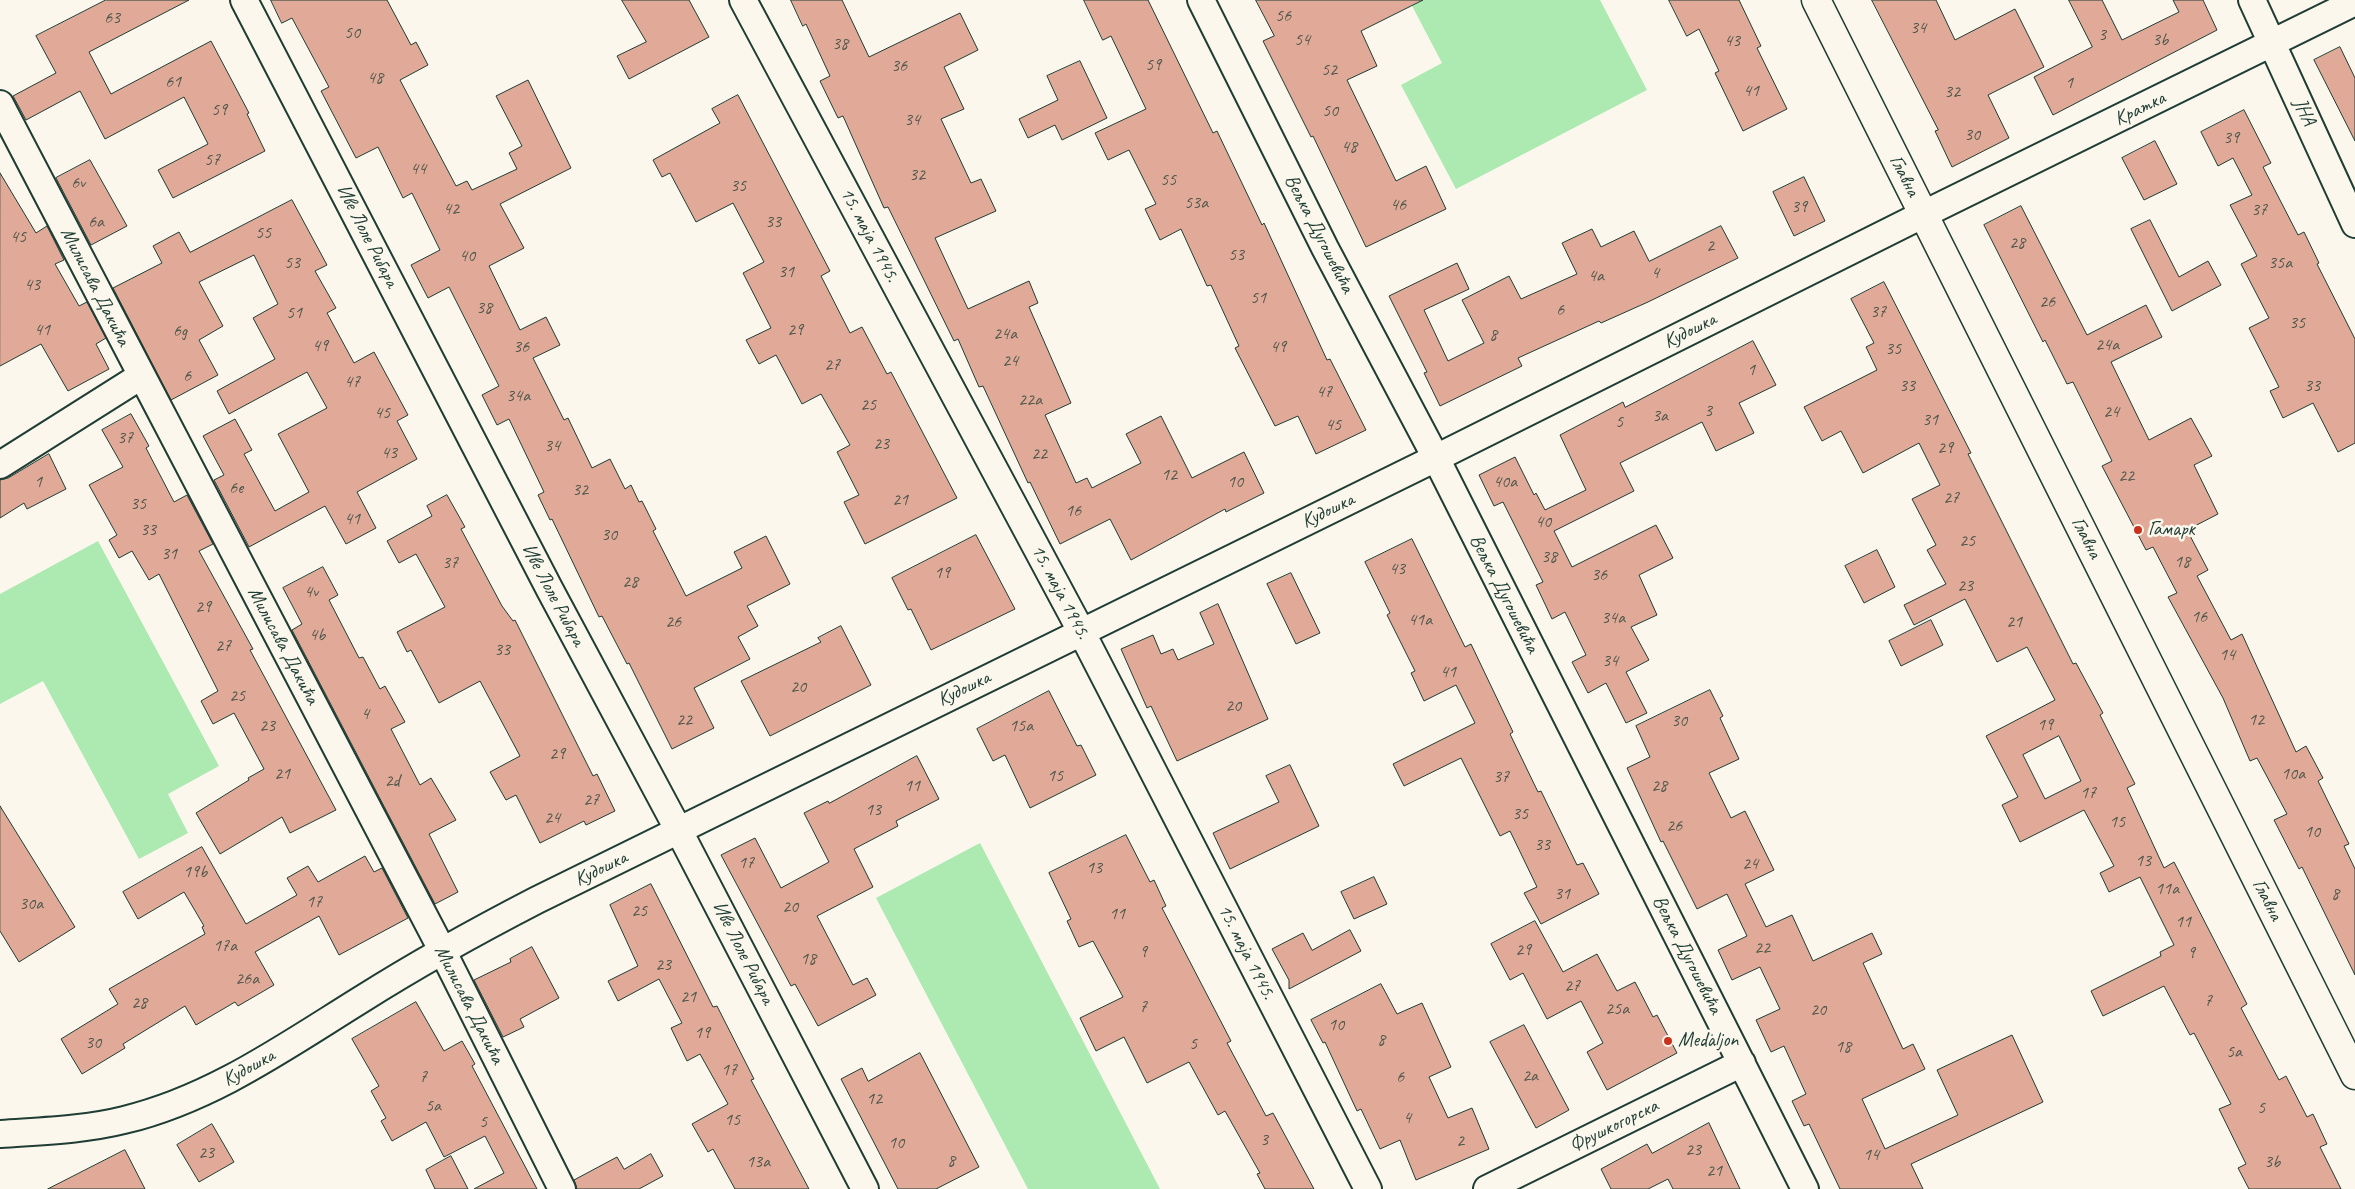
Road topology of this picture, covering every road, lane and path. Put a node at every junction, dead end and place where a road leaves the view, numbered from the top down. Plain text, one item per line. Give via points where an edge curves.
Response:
1 (244, 0) edge
2 (743, 0) edge
3 (1201, 0) edge
4 (1816, 0) edge
5 (2252, 0) edge
6 (2355, 2) edge
7 (2273, 44) junction
8 (0, 104) edge
9 (1924, 214) junction
10 (2355, 224) edge
11 (141, 376) junction
12 (1436, 458) junction
13 (0, 465) edge
14 (1081, 631) junction
15 (679, 831) junction
16 (442, 950) junction
17 (1742, 1063) junction
18 (2355, 1075) edge
19 (0, 1134) edge
20 (562, 1189) edge
21 (865, 1189) edge
22 (1368, 1189) edge
23 (1487, 1189) edge
24 (1805, 1189) edge

1 - 15 street, Иве Лоле Рибара via 550,590
2 - 14 street, 15. маја 1945.
3 - 12 street, Вељка Дугошевића
4 - 9 main road, Главна
5 - 7 street, ЈНА
6 - 7 street, Кратка
7 - 9 street, Кратка
7 - 10 street, ЈНА
8 - 11 street, Милисава Дакића
9 - 12 street, Кудошка
9 - 18 main road, Главна
11 - 13 street
11 - 16 street, Милисава Дакића
12 - 14 street, Кудошка
12 - 17 street, Вељка Дугошевића
14 - 15 street, Кудошка
14 - 22 street, 15. маја 1945.
15 - 16 street, Кудошка
15 - 21 street, Иве Лоле Рибара
16 - 19 street, Кудошка via 241,1074 196,1096 123,1121
16 - 20 street, Милисава Дакића
17 - 23 street, Фрушкогорска
17 - 24 street, Вељка Дугошевића

